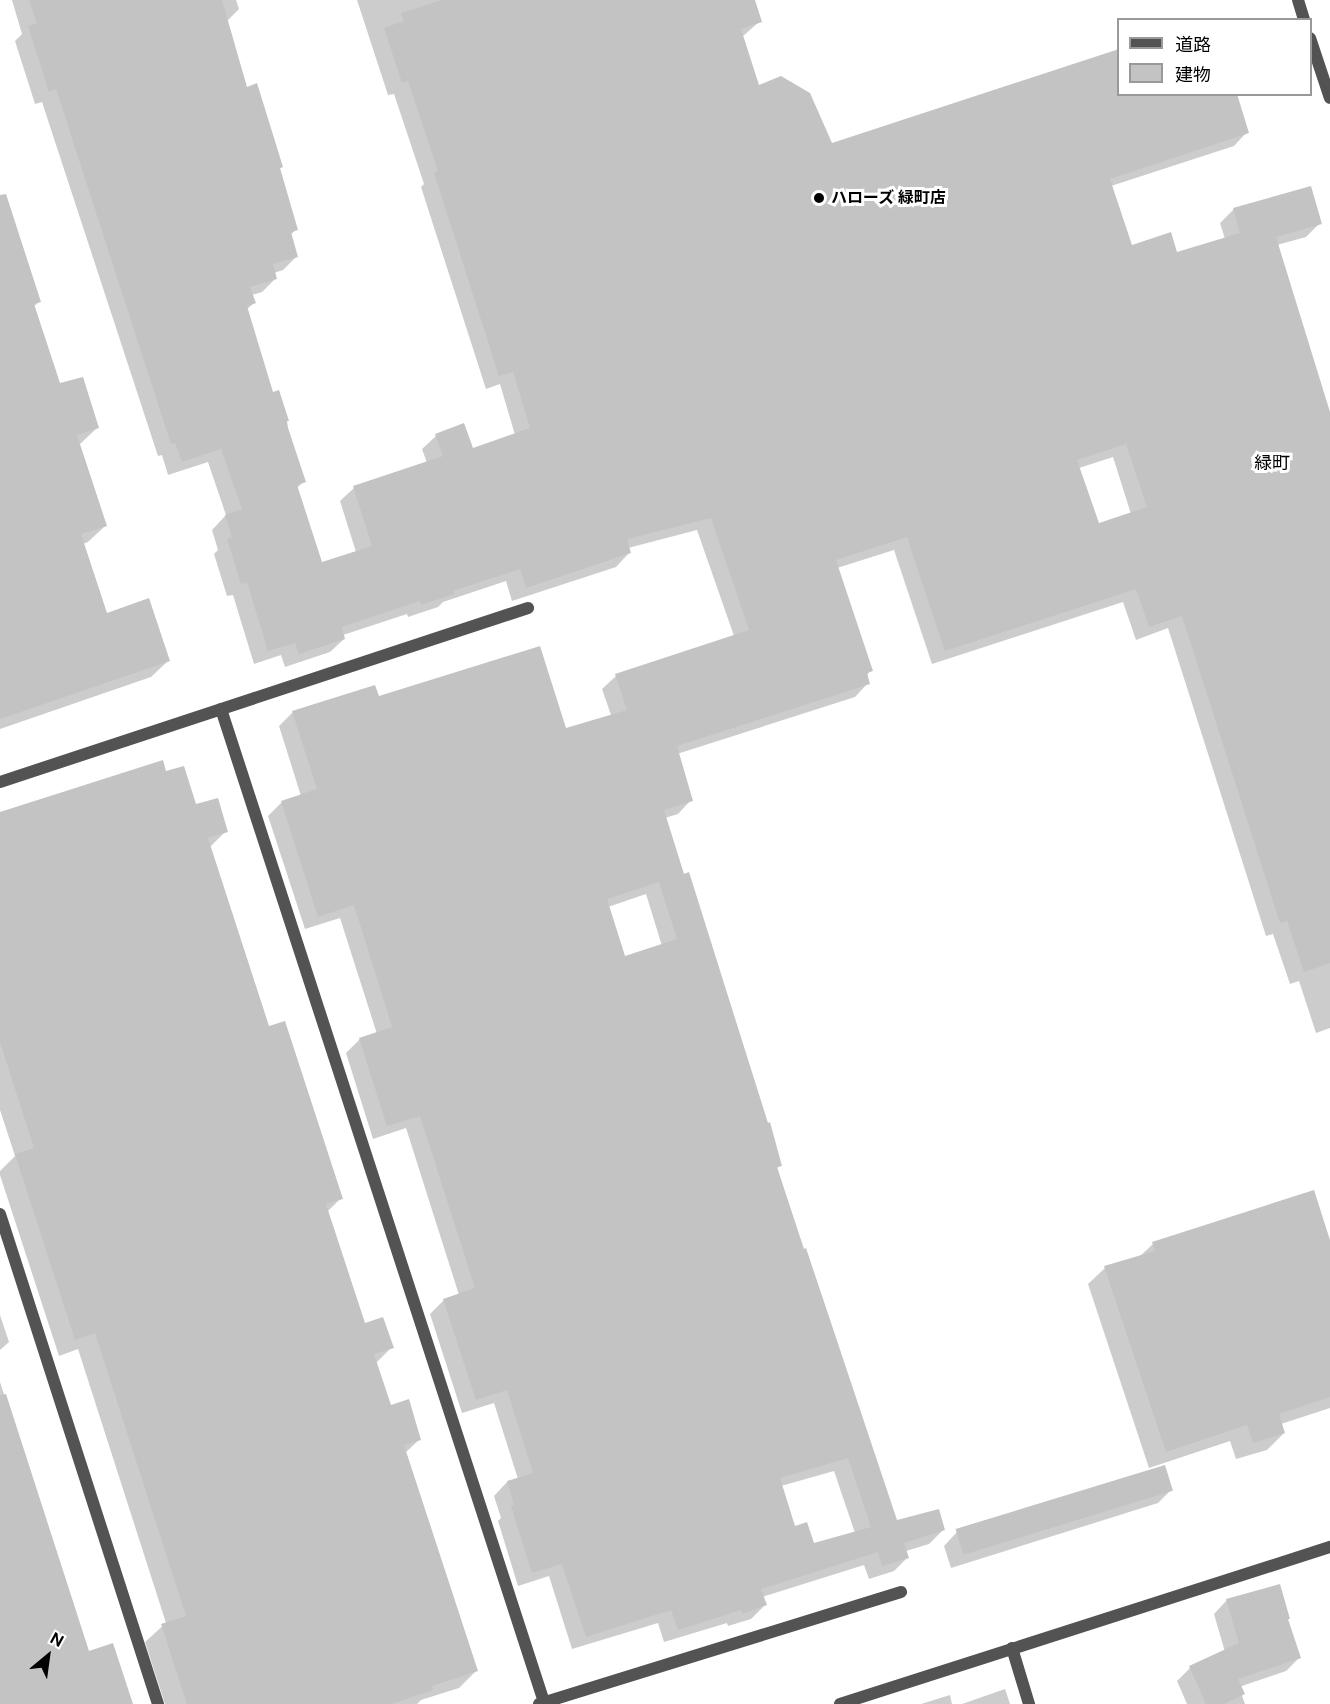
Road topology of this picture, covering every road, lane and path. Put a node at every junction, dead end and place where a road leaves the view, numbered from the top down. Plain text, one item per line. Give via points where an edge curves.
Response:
1 (1298, 0) edge
2 (1303, 18) edge
3 (1312, 41) edge
4 (1330, 98) edge
5 (528, 608) dead end
6 (221, 709) junction
7 (0, 782) edge
8 (0, 1214) edge
9 (1330, 1548) edge
10 (901, 1592) dead end
11 (1012, 1648) junction
12 (542, 1703) edge
13 (158, 1704) edge
14 (840, 1704) edge
15 (1029, 1704) edge

1 - 2 street
3 - 4 street
5 - 6 street
6 - 7 street
6 - 12 street
8 - 13 street
9 - 11 street
10 - 12 street
11 - 14 street
11 - 15 street

